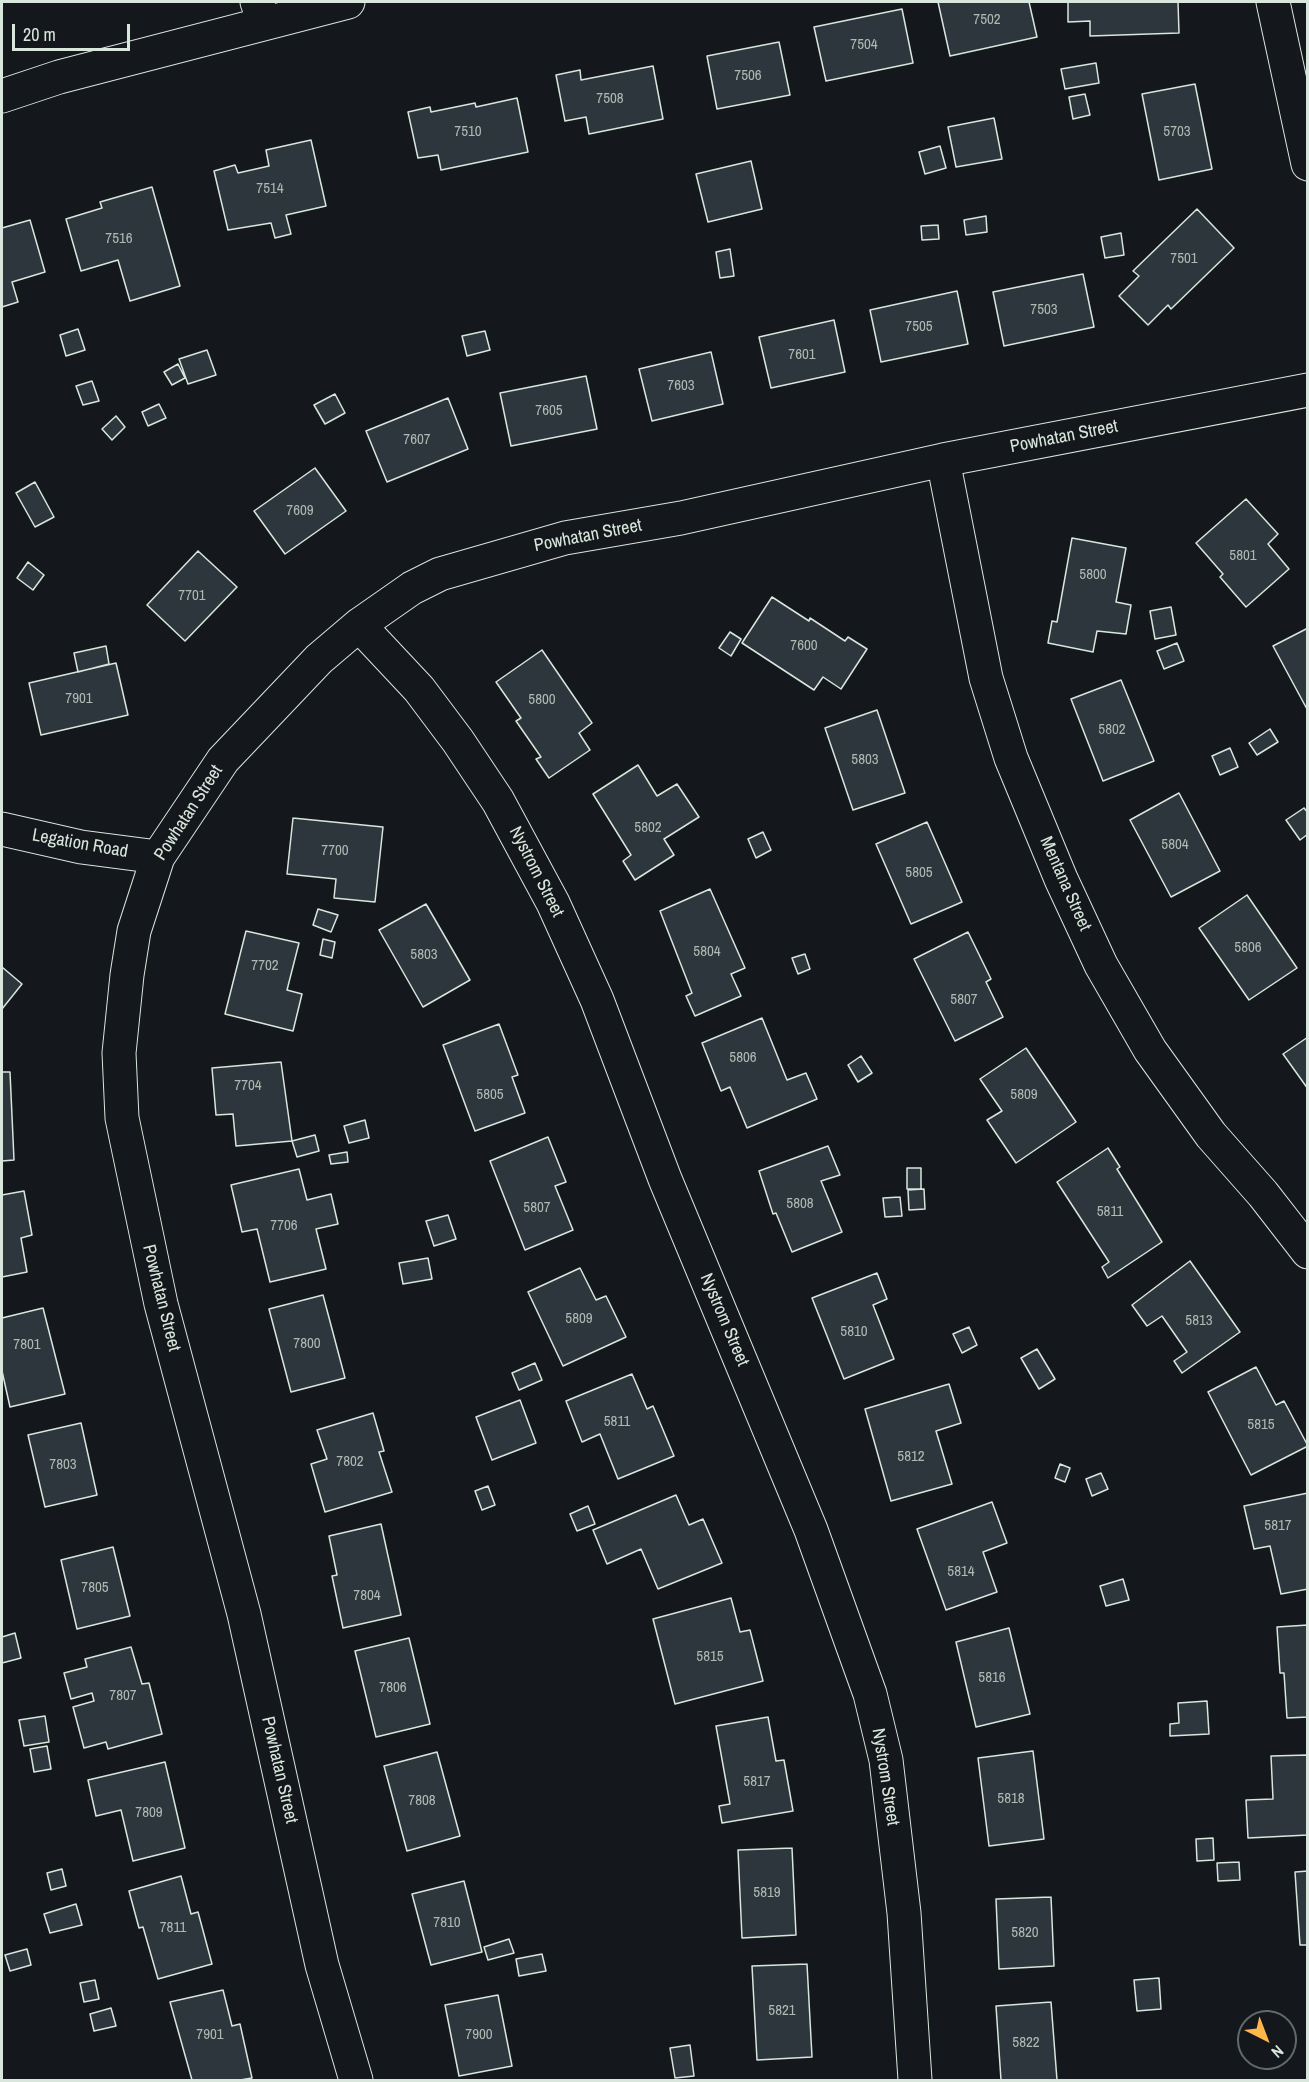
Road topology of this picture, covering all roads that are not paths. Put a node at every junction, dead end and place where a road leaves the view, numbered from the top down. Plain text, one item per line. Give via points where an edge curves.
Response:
1 (348, 2) edge
2 (1273, 2) edge
3 (261, 12) edge
4 (2, 96) edge
5 (1308, 164) edge
6 (1308, 390) edge
7 (944, 460) junction
8 (359, 625) junction
9 (2, 829) edge
10 (158, 857) junction
11 (1308, 1252) edge
12 (356, 2080) edge
13 (915, 2080) edge

1 - 3 street
2 - 5 street
3 - 4 street
6 - 7 street, Powhatan Street
7 - 8 street, Powhatan Street via 681,518 565,538 477,562 411,588
7 - 11 street, Mentana Street via 986,678 1011,758 1066,890 1101,965 1150,1050 1211,1136
8 - 10 street, Powhatan Street via 319,659 223,760
8 - 13 street, Nystrom Street via 419,688 458,741 498,801 553,903 597,1000 665,1179 811,1530 870,1694 886,1760 904,1913
9 - 10 street, Legation Road via 81,847
10 - 12 street, Powhatan Street via 134,931 127,975 118,1053 122,1118 161,1304 244,1614 322,1965

